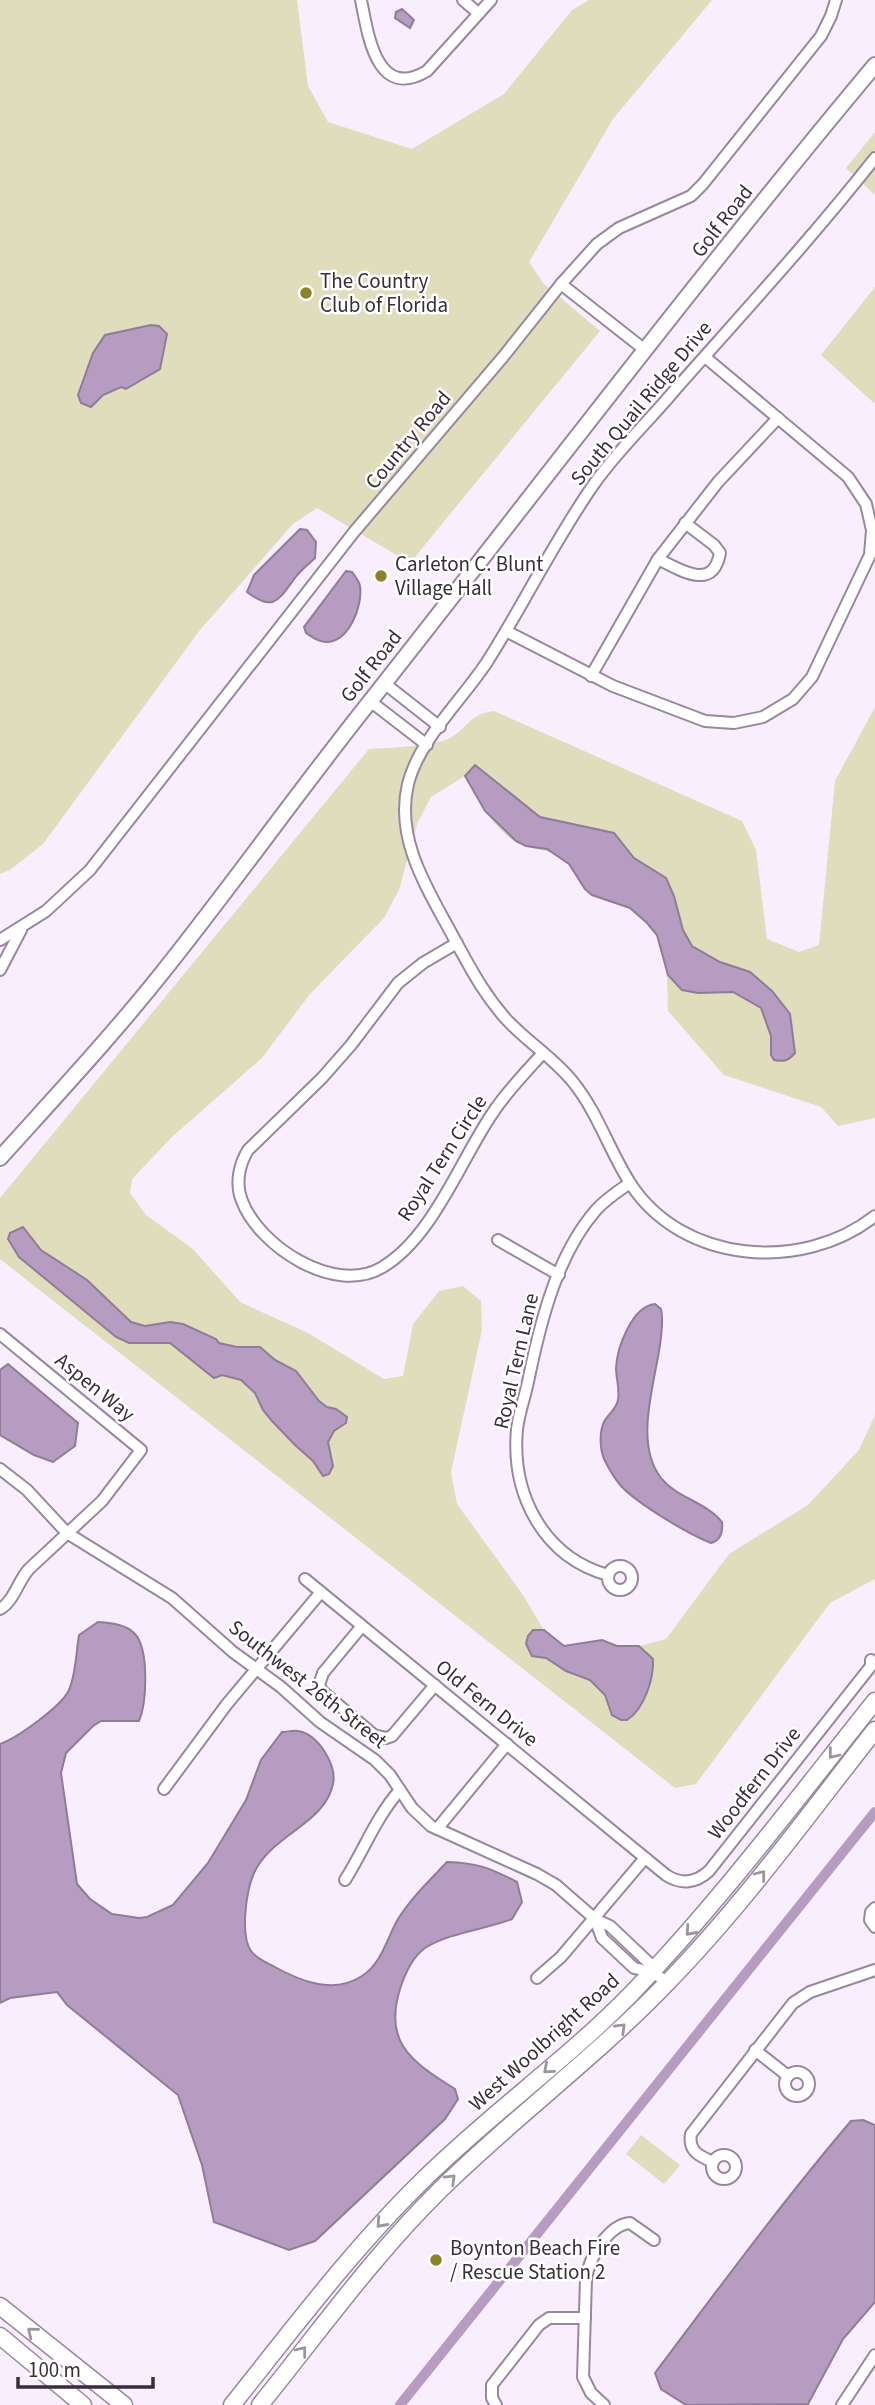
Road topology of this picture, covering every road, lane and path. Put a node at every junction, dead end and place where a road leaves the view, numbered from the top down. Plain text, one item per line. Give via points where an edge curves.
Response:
1 (361, 0) edge
2 (463, 0) edge
3 (492, 0) edge
4 (836, 0) edge
5 (478, 13) junction
6 (875, 65) edge
7 (875, 158) edge
8 (561, 285) junction
9 (645, 350) junction
10 (705, 357) junction
11 (778, 418) junction
12 (685, 523) junction
13 (658, 559) junction
14 (506, 631) junction
15 (592, 676) junction
16 (384, 683) junction
17 (370, 701) junction
18 (422, 713) junction
19 (440, 727) junction
20 (408, 731) junction
21 (426, 745) junction
22 (23, 928) junction
23 (0, 940) edge
24 (457, 943) junction
25 (0, 970) edge
26 (543, 1053) junction
27 (0, 1158) edge
28 (629, 1183) junction
29 (875, 1216) edge
30 (498, 1241) dead end
31 (559, 1275) junction
32 (0, 1334) edge
33 (0, 1469) edge
34 (67, 1533) junction
35 (608, 1575) dead end
36 (305, 1579) dead end
37 (321, 1592) junction
38 (0, 1609) edge
39 (362, 1626) junction
40 (870, 1660) dead end
41 (258, 1670) junction
42 (435, 1685) junction
43 (875, 1701) edge
44 (875, 1730) edge
45 (507, 1744) junction
46 (164, 1789) dead end
47 (400, 1790) junction
48 (437, 1829) junction
49 (645, 1858) junction
50 (345, 1880) dead end
51 (875, 1908) edge
52 (595, 1919) junction
53 (875, 1927) edge
54 (875, 1970) edge
55 (651, 1972) junction
56 (537, 1978) dead end
57 (668, 1982) junction
58 (755, 2050) junction
59 (788, 2076) dead end
60 (713, 2162) dead end
61 (654, 2240) dead end
62 (0, 2306) edge
63 (585, 2318) junction
64 (0, 2336) edge
65 (875, 2355) edge
66 (83, 2405) edge
67 (124, 2405) edge
68 (232, 2405) edge
69 (260, 2405) edge
70 (496, 2405) edge
71 (604, 2405) edge
72 (842, 2405) edge

1 - 5 street via 375,54 384,70 397,79 427,71
2 - 5 street
3 - 5 street
4 - 8 street, Country Road via 821,36 703,184 691,196 618,228 597,244
6 - 9 street, Golf Road
7 - 10 street, South Quail Ridge Drive
8 - 9 street
8 - 22 street, Country Road via 354,532 90,870
9 - 16 street, Golf Road
10 - 11 street
10 - 14 street, South Quail Ridge Drive via 595,482
11 - 12 street
11 - 15 street via 848,477 866,504 872,530 866,568 812,677 776,711 749,721 720,723 691,717
12 - 13 street
12 - 13 street via 714,545 720,553 718,565 710,574 699,576
13 - 15 street
14 - 15 street
14 - 19 street, South Quail Ridge Drive
16 - 17 street, Golf Road
16 - 18 street
17 - 20 street
17 - 27 street, Golf Road via 162,973
18 - 19 street
18 - 20 street
19 - 21 street, South Quail Ridge Drive
20 - 21 street
21 - 24 street, South Quail Ridge Drive via 408,785 407,831 428,890
22 - 23 street, Country Road
22 - 25 street, Country Road
24 - 26 street, South Quail Ridge Drive via 490,1000
24 - 26 street, Royal Tern Circle via 398,983 322,1079 248,1150 239,1188 256,1224 285,1251 314,1268 349,1276 378,1270 401,1252 436,1210 491,1114
26 - 28 street, South Quail Ridge Drive via 590,1106
28 - 29 street, South Quail Ridge Drive via 682,1230 718,1246 752,1253 821,1246
28 - 31 street, Royal Tern Lane via 593,1215
30 - 31 street
31 - 35 street, Royal Tern Lane via 542,1321 517,1427 520,1480 525,1501 546,1537 582,1565
32 - 34 street, Aspen Way via 141,1450 102,1501
33 - 34 street, Southwest 26th Street
34 - 38 street via 20,1579 8,1605
34 - 41 street, Southwest 26th Street via 172,1598
36 - 37 street, Old Fern Drive
37 - 39 street, Old Fern Drive
37 - 41 street
39 - 42 street, Old Fern Drive
39 - 42 street via 323,1673 319,1685 374,1735 392,1736
40 - 49 street, Woodfern Drive via 871,1666 704,1875 678,1881
41 - 46 street
41 - 47 street, Southwest 26th Street via 375,1760
42 - 45 street, Old Fern Drive
43 -> 55 main road, West Woolbright Road via 721,1895
57 -> 44 main road, West Woolbright Road via 738,1904
45 - 48 street
45 - 49 street, Old Fern Drive
47 - 48 street, Southwest 26th Street via 421,1818
47 - 50 street via 382,1812
48 - 52 street, Southwest 26th Street via 537,1874
49 - 52 street
51 - 53 street via 870,1916
52 - 55 street, Southwest 26th Street via 602,1938 634,1968
52 - 56 street
54 - 58 street via 804,1994
55 - 57 street, Southwest 26th Street
55 -> 68 main road, West Woolbright Road via 404,2200
69 -> 57 main road, West Woolbright Road via 364,2272 422,2208
58 - 59 street
58 - 60 street via 694,2129 690,2140 694,2151
61 - 63 street via 630,2223 613,2231 589,2265
67 -> 62 main road
63 - 70 street via 549,2318 539,2325 492,2385
63 - 71 street via 583,2377
64 - 66 main road
65 - 72 street

